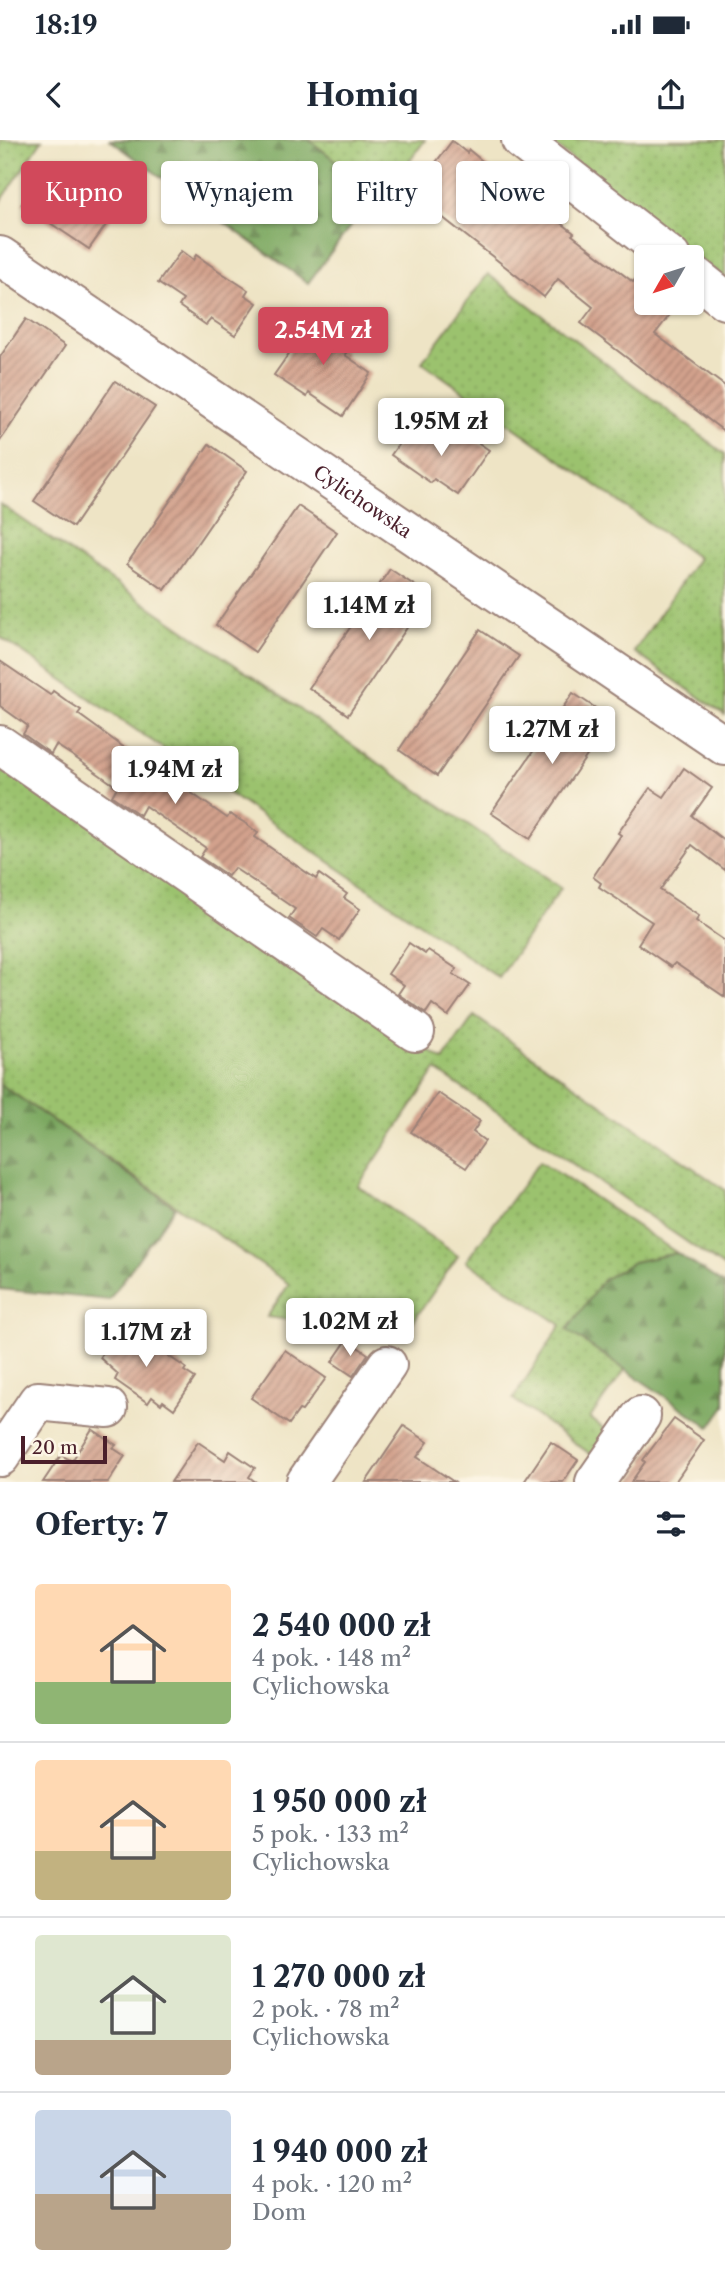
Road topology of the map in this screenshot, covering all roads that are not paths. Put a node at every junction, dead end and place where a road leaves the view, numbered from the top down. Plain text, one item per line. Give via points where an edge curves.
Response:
1 (521, 140) edge
2 (656, 245) edge
3 (0, 256) edge
4 (704, 283) edge
5 (725, 300) edge
6 (0, 745) edge
7 (725, 746) edge
8 (415, 1032) dead end
9 (387, 1365) dead end
10 (108, 1408) dead end
11 (641, 1416) dead end
12 (0, 1457) edge
13 (306, 1482) edge
14 (595, 1482) edge

1 - 2 street
3 - 7 street, Cylichowska
4 - 5 street
6 - 8 street
9 - 13 street
10 - 12 street via 38,1401
11 - 14 street

